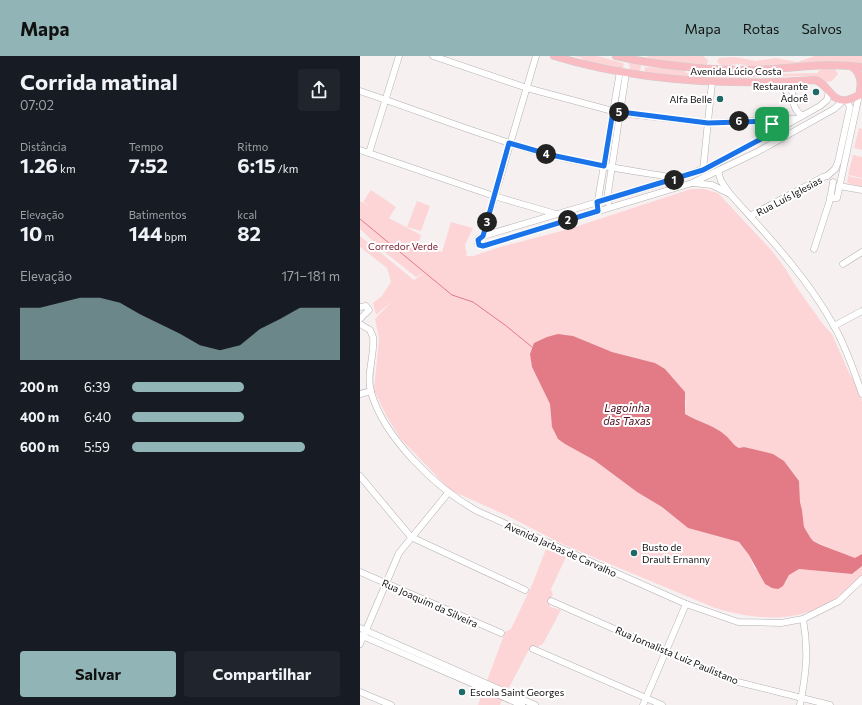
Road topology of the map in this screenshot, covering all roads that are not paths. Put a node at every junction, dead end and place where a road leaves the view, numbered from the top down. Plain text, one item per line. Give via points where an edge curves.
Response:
1 (399, 56) edge
2 (433, 56) edge
3 (536, 56) edge
4 (554, 56) edge
5 (616, 56) edge
6 (625, 58) junction
7 (646, 62) junction
8 (850, 66) junction
9 (862, 67) edge
10 (623, 72) junction
11 (644, 75) junction
12 (786, 82) junction
13 (712, 83) junction
14 (527, 88) junction
15 (829, 90) junction
16 (360, 91) edge
17 (860, 95) edge
18 (386, 99) junction
19 (845, 100) junction
20 (834, 109) junction
21 (613, 111) junction
22 (620, 113) junction
23 (799, 118) junction
24 (769, 121) junction
25 (850, 122) junction
26 (708, 123) junction
27 (774, 132) junction
28 (509, 143) junction
29 (360, 150) edge
30 (369, 153) junction
31 (604, 166) junction
32 (612, 168) junction
33 (835, 169) junction
34 (703, 170) junction
35 (718, 171) junction
36 (842, 171) junction
37 (647, 173) junction
38 (827, 176) junction
39 (679, 178) junction
40 (833, 182) junction
41 (692, 183) junction
42 (840, 184) junction
43 (648, 187) junction
44 (862, 190) edge
45 (730, 194) junction
46 (494, 196) junction
47 (830, 198) junction
48 (607, 199) junction
49 (597, 202) junction
50 (526, 206) junction
51 (609, 208) junction
52 (598, 211) junction
53 (558, 214) junction
54 (750, 216) junction
55 (528, 222) junction
56 (483, 236) junction
57 (814, 249) dead end
58 (862, 252) edge
59 (842, 264) dead end
60 (360, 307) edge
61 (862, 311) edge
62 (360, 319) edge
63 (360, 324) edge
64 (834, 326) junction
65 (371, 391) junction
66 (360, 394) edge
67 (862, 394) edge
68 (360, 476) edge
69 (448, 493) junction
70 (411, 537) junction
71 (360, 572) edge
72 (862, 579) edge
73 (385, 583) junction
74 (525, 590) dead end
75 (551, 601) dead end
76 (686, 604) junction
77 (803, 619) junction
78 (362, 632) edge
79 (500, 633) dead end
80 (360, 644) edge
81 (533, 649) dead end
82 (666, 651) junction
83 (360, 692) edge
84 (506, 695) junction
85 (646, 698) junction
86 (801, 702) edge
87 (391, 705) edge
88 (522, 705) edge
89 (535, 705) edge
90 (643, 705) edge
91 (662, 705) edge
92 (830, 705) edge

1 - 18 street
2 - 14 street
3 - 14 street
4 - 10 main road, Avenida Lúcio Costa
5 - 6 main road, Avenida Lúcio Costa
6 - 7 main road, Avenida Lúcio Costa
6 - 10 main road via 628,66
7 - 8 main road, Avenida Lúcio Costa via 720,69
7 - 11 main road via 642,69
8 - 9 main road, Avenida Lúcio Costa
8 - 17 main road via 857,70 861,78
10 - 11 main road, Avenida Lúcio Costa
10 - 21 street
10 - 22 street
11 - 13 main road, Avenida Lúcio Costa
12 - 13 main road, Avenida Lúcio Costa
12 - 15 main road, Avenida Lúcio Costa via 816,80 824,83
12 - 23 street via 792,89 793,107
13 - 26 street
14 - 21 street
14 - 28 street
15 - 19 main road, Avenida Lúcio Costa via 835,97
15 - 23 street via 824,103
16 - 18 street
17 - 19 main road
17 - 25 street
18 - 28 street
18 - 30 street
19 - 20 street
19 - 25 street via 850,105
20 - 25 street via 843,110
20 - 35 street
21 - 22 street
21 - 31 street
22 - 26 street
22 - 32 street
23 - 24 street
23 - 27 street
24 - 26 street
24 - 27 street via 774,127
25 - 33 street
25 - 36 street
26 - 34 street
27 - 34 street
28 - 31 street
28 - 46 street
29 - 30 street
30 - 46 street
31 - 32 street
31 - 49 street
32 - 37 street
32 - 48 street
33 - 36 street
33 - 38 street, Rua Luís Iglesias
34 - 39 street
35 - 41 street
35 - 45 street via 721,182
36 - 42 street
37 - 39 street
37 - 43 street via 652,177
38 - 40 street
38 - 54 street, Rua Luís Iglesias
39 - 43 street
40 - 42 street
40 - 47 street
41 - 45 street via 712,185
41 - 51 street
42 - 44 street
42 - 47 street via 837,199
43 - 48 street
45 - 54 street
46 - 50 street
46 - 56 street
47 - 57 street
48 - 49 street
48 - 51 street
49 - 52 street
49 - 53 street
50 - 53 street
50 - 55 street via 533,214
51 - 52 street
52 - 56 street via 481,246 478,240
53 - 55 street
54 - 64 street via 800,275
55 - 56 street
58 - 59 street
60 - 62 street via 366,306 369,310
61 - 64 street
63 - 65 street, Avenida Jarbas de Carvalho via 370,330 373,337
64 - 67 street
65 - 66 street
65 - 69 street, Avenida Jarbas de Carvalho via 399,444
68 - 70 street
69 - 70 street
69 - 76 street, Avenida Jarbas de Carvalho via 494,520
70 - 73 street via 399,553
70 - 74 street
71 - 73 street, Rua Joaquim da Silveira
72 - 77 street, Avenida Jarbas de Carvalho via 839,601
73 - 78 street
73 - 79 street, Rua Joaquim da Silveira
75 - 82 street, Rua Jornalista Luiz Paulistano
76 - 77 street, Avenida Jarbas de Carvalho via 738,622 774,623
76 - 82 street
77 - 86 street via 807,656
78 - 80 street
78 - 84 street
81 - 85 street
82 - 85 street
82 - 86 street, Rua Jornalista Luiz Paulistano via 730,680
83 - 87 street
84 - 88 street
84 - 89 street
85 - 90 street
85 - 91 street
86 - 92 street, Rua Jornalista Luiz Paulistano

